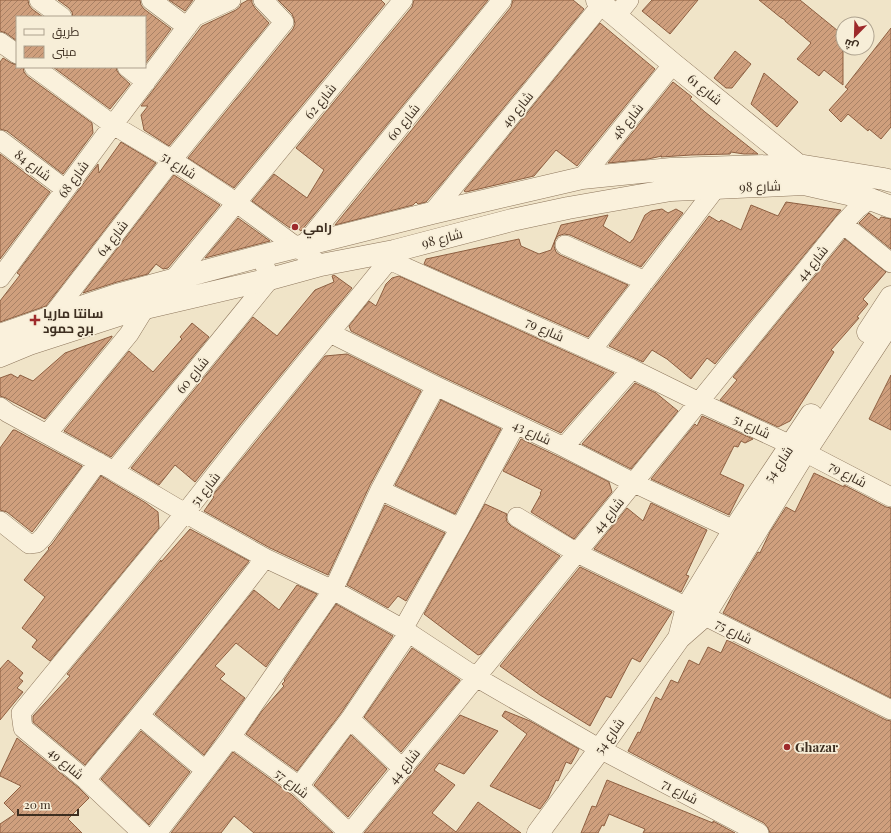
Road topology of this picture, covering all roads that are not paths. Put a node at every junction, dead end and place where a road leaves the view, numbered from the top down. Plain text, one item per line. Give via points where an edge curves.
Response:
1 (39, 0) edge
2 (151, 0) edge
3 (208, 0) edge
4 (231, 0) edge
5 (263, 0) edge
6 (403, 0) edge
7 (502, 0) edge
8 (611, 5) edge
9 (61, 16) edge
10 (191, 22) junction
11 (0, 42) edge
12 (16, 53) edge
13 (673, 64) junction
14 (35, 68) edge
15 (128, 68) edge
16 (146, 82) junction
17 (113, 125) junction
18 (0, 140) edge
19 (172, 160) junction
20 (801, 175) junction
21 (889, 177) edge
22 (582, 178) junction
23 (716, 188) junction
24 (65, 189) junction
25 (870, 199) junction
26 (237, 203) junction
27 (891, 206) edge
28 (432, 213) junction
29 (843, 224) junction
30 (565, 245) dead end
31 (300, 246) junction
32 (392, 255) junction
33 (261, 256) junction
34 (891, 263) edge
35 (321, 265) junction
36 (0, 278) edge
37 (270, 279) junction
38 (172, 281) junction
39 (645, 281) junction
40 (891, 297) edge
41 (145, 308) junction
42 (51, 317) junction
43 (891, 321) edge
44 (330, 333) junction
45 (0, 335) edge
46 (592, 350) junction
47 (0, 356) edge
48 (632, 368) junction
49 (436, 386) junction
50 (699, 402) junction
51 (3, 415) edge
52 (516, 424) junction
53 (47, 434) junction
54 (564, 447) junction
55 (798, 448) junction
56 (106, 466) junction
57 (634, 483) junction
58 (380, 490) junction
59 (891, 497) edge
60 (185, 513) junction
61 (518, 517) dead end
62 (0, 522) edge
63 (460, 528) junction
64 (734, 530) junction
65 (577, 553) junction
66 (265, 558) junction
67 (333, 590) junction
68 (695, 611) junction
69 (406, 630) junction
70 (476, 678) junction
71 (891, 710) edge
72 (140, 716) junction
73 (350, 719) junction
74 (23, 728) joint
75 (231, 737) junction
76 (600, 749) junction
77 (402, 768) junction
78 (205, 770) junction
79 (86, 780) junction
80 (299, 786) junction
81 (142, 833) edge
82 (157, 833) edge
83 (349, 833) edge
84 (538, 833) edge
85 (759, 833) edge

1 - 9 street
2 - 10 street
3 - 10 street, شارع 68
4 - 10 street
5 - 19 street, شارع 64 via 284,22
6 - 26 street, شارع 62
7 - 31 street, شارع 60
8 - 13 street, شارع 61
8 - 28 street, شارع 49
10 - 16 street, شارع 68
11 - 12 street
13 - 20 street, شارع 61
13 - 22 street, شارع 48
14 - 17 street, شارع 51
15 - 16 street
16 - 17 street, شارع 68
17 - 19 street, شارع 51
17 - 24 street, شارع 68
18 - 24 street, شارع 84
19 - 26 street, شارع 51
19 - 42 street, شارع 64
20 - 21 street, شارع 98
20 - 22 street, شارع 98 via 671,169
20 - 23 street, شارع 98
20 - 25 street, شارع 98
22 - 28 street, شارع 98
23 - 32 street, شارع 98 via 671,190 568,208 512,220
23 - 39 street
24 - 36 street, شارع 68
25 - 27 street, شارع 98
25 - 29 street, شارع 44
26 - 31 street, شارع 51
26 - 38 street, شارع 62
28 - 31 street, شارع 98
29 - 34 street
29 - 50 street, شارع 44
30 - 39 street
31 - 33 street, شارع 98
31 - 35 street, شارع 51
32 - 35 street, شارع 98
32 - 44 street, شارع 51
32 - 46 street, شارع 79
33 - 37 street
33 - 38 street, شارع 98
35 - 37 street, شارع 98
37 - 41 street, شارع 98
37 - 56 street, شارع 60
38 - 42 street, شارع 98 via 120,294
39 - 46 street
40 - 55 street, شارع 54
41 - 47 street, شارع 98 via 29,344
41 - 53 street via 129,334
42 - 45 street, شارع 98
43 - 55 street, شارع 54
44 - 49 street, شارع 43
44 - 60 street, شارع 51
46 - 48 street, شارع 79
48 - 50 street, شارع 79
48 - 54 street
49 - 52 street, شارع 43
49 - 58 street
50 - 55 street, شارع 51
50 - 57 street, شارع 44
51 - 53 street, شارع 71
52 - 54 street, شارع 43
52 - 63 street
53 - 56 street, شارع 71
54 - 57 street, شارع 43
55 - 59 street, شارع 79
55 - 64 street, شارع 54
55 - 68 street, شارع 54
56 - 60 street, شارع 71
56 - 62 street, شارع 60 via 37,543 29,544
57 - 64 street, شارع 43
57 - 65 street, شارع 44
58 - 63 street
58 - 67 street
60 - 66 street, شارع 71
60 - 74 street, شارع 51 via 21,713
61 - 65 street, شارع 75
63 - 69 street
64 - 68 street, شارع 54
65 - 68 street, شارع 75
65 - 70 street, شارع 44
66 - 67 street, شارع 71
66 - 72 street
67 - 69 street, شارع 71
67 - 75 street
68 - 71 street, شارع 75
68 - 76 street, شارع 54 via 679,638
69 - 70 street, شارع 71
69 - 73 street
70 - 76 street, شارع 71
70 - 77 street, شارع 44
72 - 78 street
72 - 79 street
73 - 77 street
73 - 80 street
74 - 79 street, شارع 49
75 - 78 street
75 - 80 street, شارع 57
76 - 84 street, شارع 54
76 - 85 street, شارع 71
77 - 83 street, شارع 44
78 - 82 street
79 - 81 street, شارع 49
80 - 83 street, شارع 57

